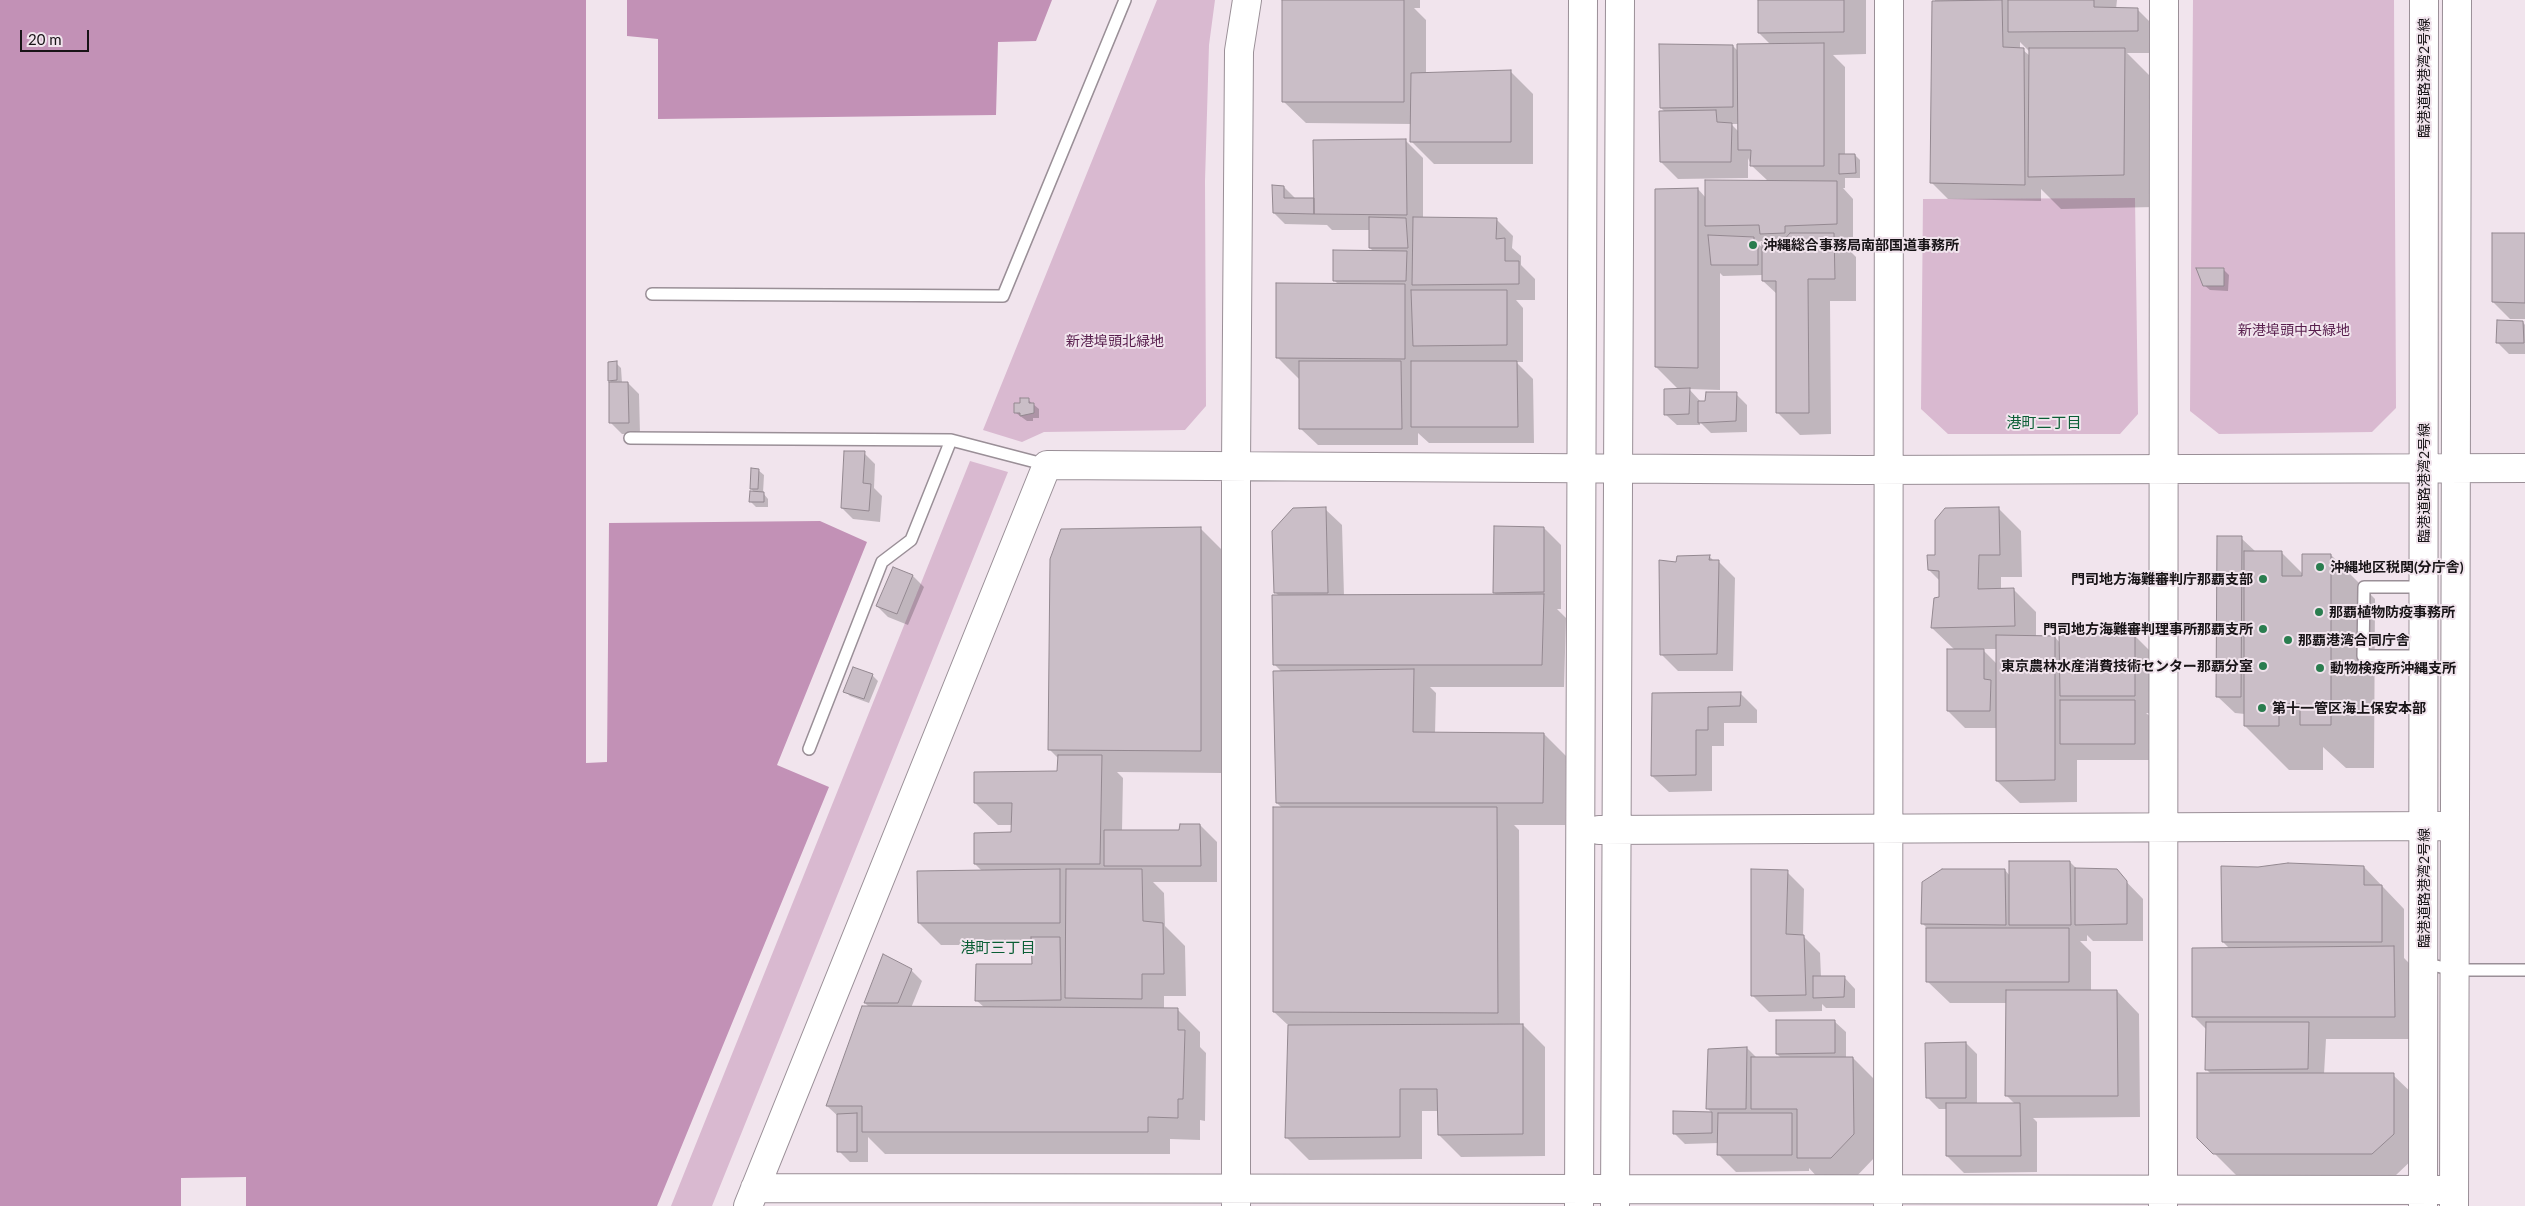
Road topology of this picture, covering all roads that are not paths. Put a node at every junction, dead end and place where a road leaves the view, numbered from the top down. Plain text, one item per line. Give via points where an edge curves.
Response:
1 (1125, 0) edge
2 (1247, 0) edge
3 (1583, 0) edge
4 (1620, 0) edge
5 (1889, 0) edge
6 (2164, 0) edge
7 (2424, 0) edge
8 (2456, 0) edge
9 (652, 294) dead end
10 (630, 438) dead end
11 (951, 440) junction
12 (1047, 465) junction
13 (1236, 466) junction
14 (1580, 468) junction
15 (1618, 468) junction
16 (2456, 468) junction
17 (2525, 468) edge
18 (2424, 469) junction
19 (1889, 470) junction
20 (2162, 470) junction
21 (2424, 587) junction
22 (2424, 656) junction
23 (809, 749) dead end
24 (2424, 826) junction
25 (2455, 826) junction
26 (1889, 828) junction
27 (2164, 828) junction
28 (1580, 830) junction
29 (1616, 830) junction
30 (2423, 963) junction
31 (2454, 970) junction
32 (2525, 970) edge
33 (751, 1197) edge
34 (1236, 1197) edge
35 (1579, 1197) edge
36 (1615, 1197) edge
37 (1888, 1197) edge
38 (2163, 1198) edge
39 (2423, 1198) edge
40 (2454, 1198) edge

1 - 9 lane via 1003,296
2 - 13 street via 1239,51
3 - 14 street
4 - 15 street
5 - 19 street
6 - 20 street
7 - 18 street, 臨港道路港湾2号線
8 - 16 street
10 - 11 lane
11 - 12 lane
11 - 23 lane via 910,540 882,562
12 - 13 street
12 - 33 street
13 - 14 street
13 - 34 street
14 - 15 street
14 - 28 street
15 - 19 street
15 - 29 street
16 - 17 street
16 - 18 street
16 - 25 street
18 - 20 street
18 - 21 street, 臨港道路港湾2号線
19 - 20 street
19 - 26 street
20 - 27 street
21 - 22 street, 臨港道路港湾2号線
21 - 22 lane via 2364,587 2363,656
22 - 24 street, 臨港道路港湾2号線
24 - 25 street
24 - 27 street
24 - 30 street, 臨港道路港湾2号線
25 - 31 street
26 - 27 street
26 - 29 street
26 - 37 street
27 - 38 street
28 - 29 street
28 - 35 street
29 - 36 street
30 - 31 lane
30 - 39 street, 臨港道路港湾2号線
31 - 32 lane
31 - 40 street
33 - 34 street
34 - 35 street
35 - 36 street
36 - 37 street
37 - 38 street
38 - 39 street
39 - 40 street

